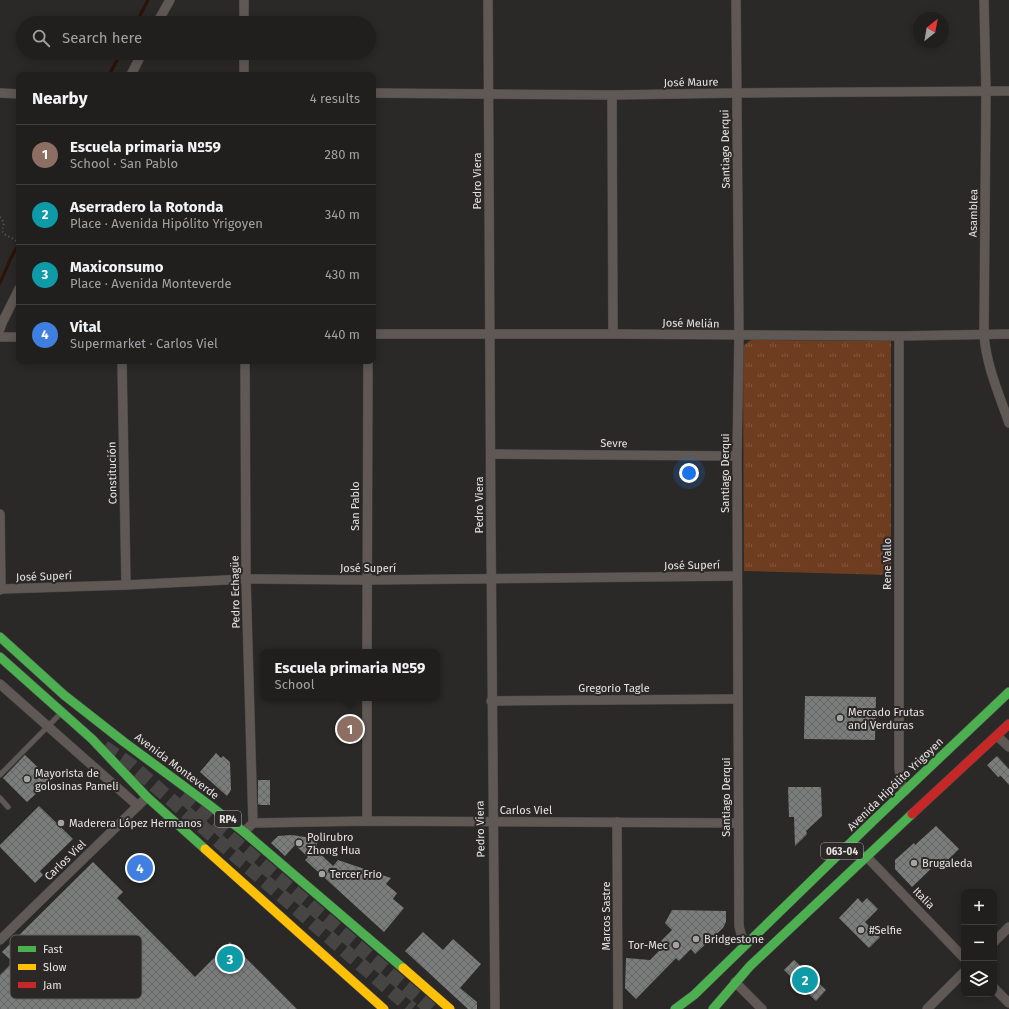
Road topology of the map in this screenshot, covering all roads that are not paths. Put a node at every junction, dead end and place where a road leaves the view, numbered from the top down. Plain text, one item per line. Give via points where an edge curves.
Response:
1 (170, 0) edge
2 (244, 0) edge
3 (488, 0) edge
4 (736, 0) edge
5 (984, 0) edge
6 (161, 16) edge
7 (244, 16) edge
8 (139, 60) edge
9 (244, 60) edge
10 (133, 72) edge
11 (244, 72) edge
12 (986, 92) junction
13 (1009, 92) edge
14 (0, 93) edge
15 (376, 93) edge
16 (489, 93) junction
17 (736, 93) junction
18 (16, 94) edge
19 (612, 95) junction
20 (16, 295) edge
21 (1, 326) edge
22 (376, 334) edge
23 (613, 334) junction
24 (984, 334) junction
25 (1009, 334) edge
26 (490, 335) junction
27 (739, 336) junction
28 (898, 336) junction
29 (0, 337) edge
30 (16, 337) edge
31 (122, 364) edge
32 (245, 364) edge
33 (368, 364) edge
34 (1009, 422) edge
35 (491, 454) junction
36 (737, 456) junction
37 (0, 514) edge
38 (737, 576) junction
39 (246, 579) junction
40 (492, 579) junction
41 (367, 580) junction
42 (126, 585) junction
43 (1, 590) edge
44 (0, 637) edge
45 (367, 649) edge
46 (0, 656) edge
47 (0, 684) edge
48 (1009, 692) edge
49 (738, 699) junction
50 (367, 701) edge
51 (491, 701) junction
52 (62, 712) junction
53 (1009, 724) edge
54 (48, 727) junction
55 (997, 736) junction
56 (1009, 747) edge
57 (0, 775) edge
58 (905, 791) junction
59 (147, 797) junction
60 (0, 798) edge
61 (138, 806) junction
62 (8, 807) dead end
63 (367, 821) junction
64 (492, 822) junction
65 (617, 822) junction
66 (253, 823) junction
67 (738, 823) junction
68 (244, 832) junction
69 (866, 856) junction
70 (1009, 927) edge
71 (997, 939) edge
72 (0, 940) edge
73 (745, 944) junction
74 (961, 955) edge
75 (961, 975) edge
76 (735, 982) junction
77 (997, 991) edge
78 (1009, 1003) edge
79 (383, 1009) edge
80 (450, 1009) edge
81 (495, 1009) edge
82 (618, 1009) edge
83 (675, 1009) edge
84 (713, 1009) edge
85 (762, 1009) edge
86 (927, 1009) edge

1 - 6 street
2 - 7 street
3 - 16 street, Pedro Viera
4 - 17 street, Santiago Derqui
5 - 12 street, Asamblea
8 - 10 street
9 - 11 street
12 - 13 street, José Maure
12 - 17 street, José Maure
12 - 24 street, Asamblea
14 - 18 street
15 - 16 street, José Maure
16 - 19 street, José Maure
16 - 26 street, Pedro Viera
17 - 19 street, José Maure
17 - 27 street, Santiago Derqui
19 - 23 street
20 - 21 street
22 - 26 street, José Melián
23 - 26 street, José Melián
23 - 27 street, José Melián
24 - 25 street, José Melián
24 - 28 street, José Melián
24 - 34 street, Asamblea via 989,363
26 - 35 street, Pedro Viera
27 - 28 street, José Melián
27 - 36 street, Santiago Derqui
28 - 58 street, Rene Vallo via 899,768
29 - 30 street
31 - 42 street, Constitución
32 - 39 street, Pedro Echagüe
33 - 41 street, San Pablo
35 - 36 street, Sevre
35 - 40 street, Pedro Viera
36 - 38 street, Santiago Derqui
37 - 43 street
38 - 40 street, José Superí
38 - 49 street, Santiago Derqui
39 - 41 street, José Superí
39 - 42 street, José Superí
39 - 66 street, Pedro Echagüe
40 - 41 street, José Superí
40 - 51 street, Pedro Viera
41 - 45 street, San Pablo
42 - 43 street, José Superí
44 - 68 main road, Avenida Monteverde / RP4 via 64,695
46 - 52 main road
47 - 54 street
48 - 58 main road, Avenida Hipólito Yrigoyen / 063-04
49 - 51 street, Gregorio Tagle
49 - 67 street, Santiago Derqui
50 - 63 street
51 - 64 street, Pedro Viera
52 - 54 lane
52 - 59 main road
53 - 55 main road, 063-04
54 - 57 lane
54 - 61 street
55 - 56 street
55 - 69 main road, 063-04
58 - 73 main road, Avenida Hipólito Yrigoyen / 063-04
59 - 61 street, Carlos Viel
59 - 79 main road
60 - 62 lane
61 - 72 street, Carlos Viel
63 - 64 street, Carlos Viel
63 - 66 street, Carlos Viel
64 - 65 street, Carlos Viel
64 - 81 street, Pedro Viera
65 - 67 street, Carlos Viel
65 - 82 street, Marcos Sastre
66 - 68 street
67 - 73 street, Santiago Derqui via 739,926
68 - 80 main road, Avenida Monteverde / RP4
69 - 74 street, Italia
69 - 76 main road, 063-04
70 - 71 street
73 - 83 main road, Avenida Hipólito Yrigoyen / 063-04 via 694,995
75 - 86 street
76 - 84 main road, 063-04
76 - 85 street
77 - 78 street

